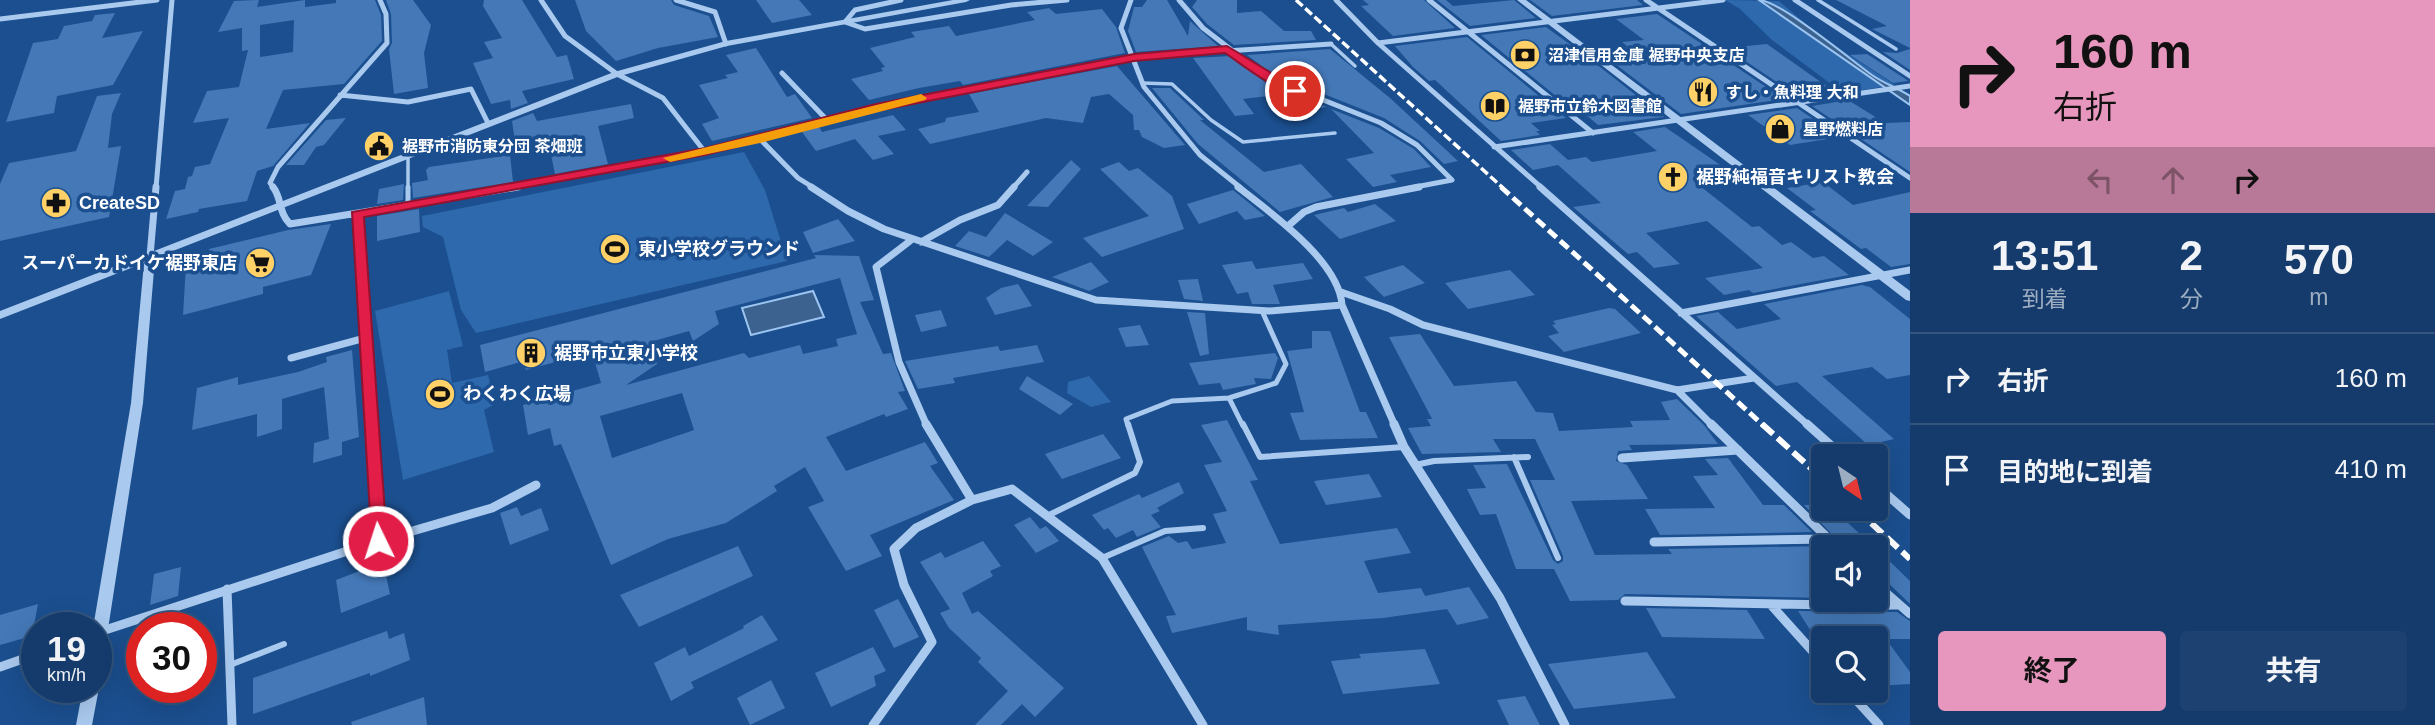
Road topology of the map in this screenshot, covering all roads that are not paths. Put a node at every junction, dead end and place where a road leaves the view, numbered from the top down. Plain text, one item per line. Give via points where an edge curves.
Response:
1 (157, 0) edge
2 (172, 0) edge
3 (380, 0) edge
4 (541, 0) edge
5 (676, 0) edge
6 (901, 0) edge
7 (966, 0) edge
8 (1061, 0) edge
9 (1067, 0) edge
10 (1131, 0) edge
11 (1179, 0) edge
12 (1336, 0) edge
13 (1429, 0) edge
14 (1521, 0) edge
15 (1646, 0) edge
16 (1723, 0) edge
17 (1795, 0) edge
18 (1818, 0) edge
19 (123, 2) edge
20 (1658, 8) junction
21 (0, 19) edge
22 (845, 22) junction
23 (1550, 22) junction
24 (1469, 32) junction
25 (1378, 43) junction
26 (726, 44) junction
27 (1331, 44) joint
28 (1227, 49) junction
29 (1896, 49) dead end
30 (1134, 57) junction
31 (1355, 66) dead end
32 (782, 73) dead end
33 (617, 74) junction
34 (1910, 76) edge
35 (1142, 83) junction
36 (1910, 86) edge
37 (340, 95) junction
38 (1800, 104) junction
39 (827, 120) junction
40 (1680, 121) junction
41 (488, 122) junction
42 (1335, 133) dead end
43 (1593, 133) junction
44 (760, 139) junction
45 (1494, 147) junction
46 (705, 152) junction
47 (408, 154) junction
48 (1027, 172) dead end
49 (1910, 178) edge
50 (278, 206) junction
51 (408, 206) junction
52 (357, 215) junction
53 (1288, 226) junction
54 (910, 241) junction
55 (921, 242) junction
56 (150, 256) junction
57 (1910, 270) edge
58 (1882, 275) junction
59 (1341, 292) junction
60 (1910, 297) edge
61 (1342, 305) junction
62 (1262, 311) junction
63 (1681, 313) junction
64 (0, 315) edge
65 (365, 338) junction
66 (291, 358) dead end
67 (1755, 378) junction
68 (1677, 390) junction
69 (1229, 398) junction
70 (1829, 444) edge
71 (1404, 447) junction
72 (1738, 450) junction
73 (1514, 457) junction
74 (1528, 457) dead end
75 (1622, 458) dead end
76 (1415, 465) junction
77 (536, 485) dead end
78 (1888, 496) edge
79 (972, 500) junction
80 (1049, 515) junction
81 (1910, 515) edge
82 (1203, 528) dead end
83 (1825, 535) edge
84 (1811, 540) edge
85 (378, 541) junction
86 (1654, 542) dead end
87 (1102, 558) junction
88 (1558, 558) dead end
89 (227, 589) junction
90 (1888, 595) edge
91 (1625, 601) dead end
92 (1898, 605) junction
93 (1772, 607) junction
94 (101, 612) edge
95 (1910, 614) edge
96 (112, 627) edge
97 (284, 644) dead end
98 (1811, 650) edge
99 (21, 660) edge
100 (230, 665) junction
101 (0, 667) edge
102 (88, 703) edge
103 (1859, 703) edge
104 (84, 725) edge
105 (232, 725) edge
106 (873, 725) edge
107 (1203, 725) edge
108 (1566, 725) edge
109 (1879, 725) edge

1 - 19 street
2 - 56 street
3 - 37 street via 386,14 387,43
4 - 33 street via 565,36
5 - 26 street via 715,12
6 - 22 street via 855,10
7 - 22 street
8 - 9 street
8 - 22 street via 865,29
10 - 30 street via 1121,28
11 - 28 street
12 - 25 street
13 - 24 street
14 - 23 street
15 - 20 street
16 - 20 street
17 - 34 street
18 - 29 lane
19 - 21 street
20 - 23 street
20 - 38 street
22 - 26 street
23 - 24 street
23 - 40 street
24 - 25 street
24 - 43 street
25 - 45 street
26 - 33 street
27 - 28 street
27 - 31 lane
28 - 30 street
28 - 53 street via 1268,78 1381,123 1417,145 1452,180 1316,207
30 - 35 street
30 - 39 street
32 - 39 street
33 - 41 street
33 - 46 street via 663,98
35 - 42 lane via 1172,84 1243,142
35 - 53 street via 1200,155
36 - 38 street
37 - 41 street via 408,102 471,89
37 - 50 street via 278,167 270,183 279,194
38 - 40 street
38 - 49 street
39 - 44 street
40 - 43 street
40 - 58 street
41 - 47 street
43 - 45 street
44 - 46 street
44 - 54 street via 798,178 848,211
45 - 63 street
46 - 51 street
47 - 50 street
47 - 51 lane
48 - 55 street via 998,205
50 - 52 street via 290,224
50 - 56 street
51 - 52 street
52 - 65 street
53 - 59 street via 1306,242
54 - 55 street
54 - 79 street via 876,267 893,351 922,418 963,477
55 - 62 street via 1096,300
56 - 64 street
56 - 94 street via 137,403
57 - 58 street
58 - 60 street
58 - 63 street
59 - 61 street
59 - 68 street via 1423,325
61 - 62 street
61 - 71 street
62 - 69 lane via 1286,364 1284,373 1276,383
63 - 67 street
65 - 66 street
65 - 85 street
67 - 68 street
67 - 70 street
68 - 72 street
69 - 71 lane via 1260,457
69 - 80 lane via 1172,401 1126,419 1140,462 1135,473
71 - 76 street
72 - 75 street
72 - 83 street
73 - 74 lane
73 - 76 lane
73 - 88 lane
76 - 108 street via 1500,598
77 - 85 street via 492,508
78 - 81 street
79 - 80 street via 1012,489
79 - 106 street via 916,528 894,550 904,585 932,642
80 - 87 street
82 - 87 lane via 1165,531
84 - 86 street
85 - 89 street
87 - 107 street
89 - 96 street
89 - 100 street
90 - 92 street
91 - 93 street via 1747,602
92 - 93 street
92 - 95 street
93 - 98 street
97 - 100 lane
99 - 101 street
100 - 105 street
102 - 104 street
103 - 109 street

